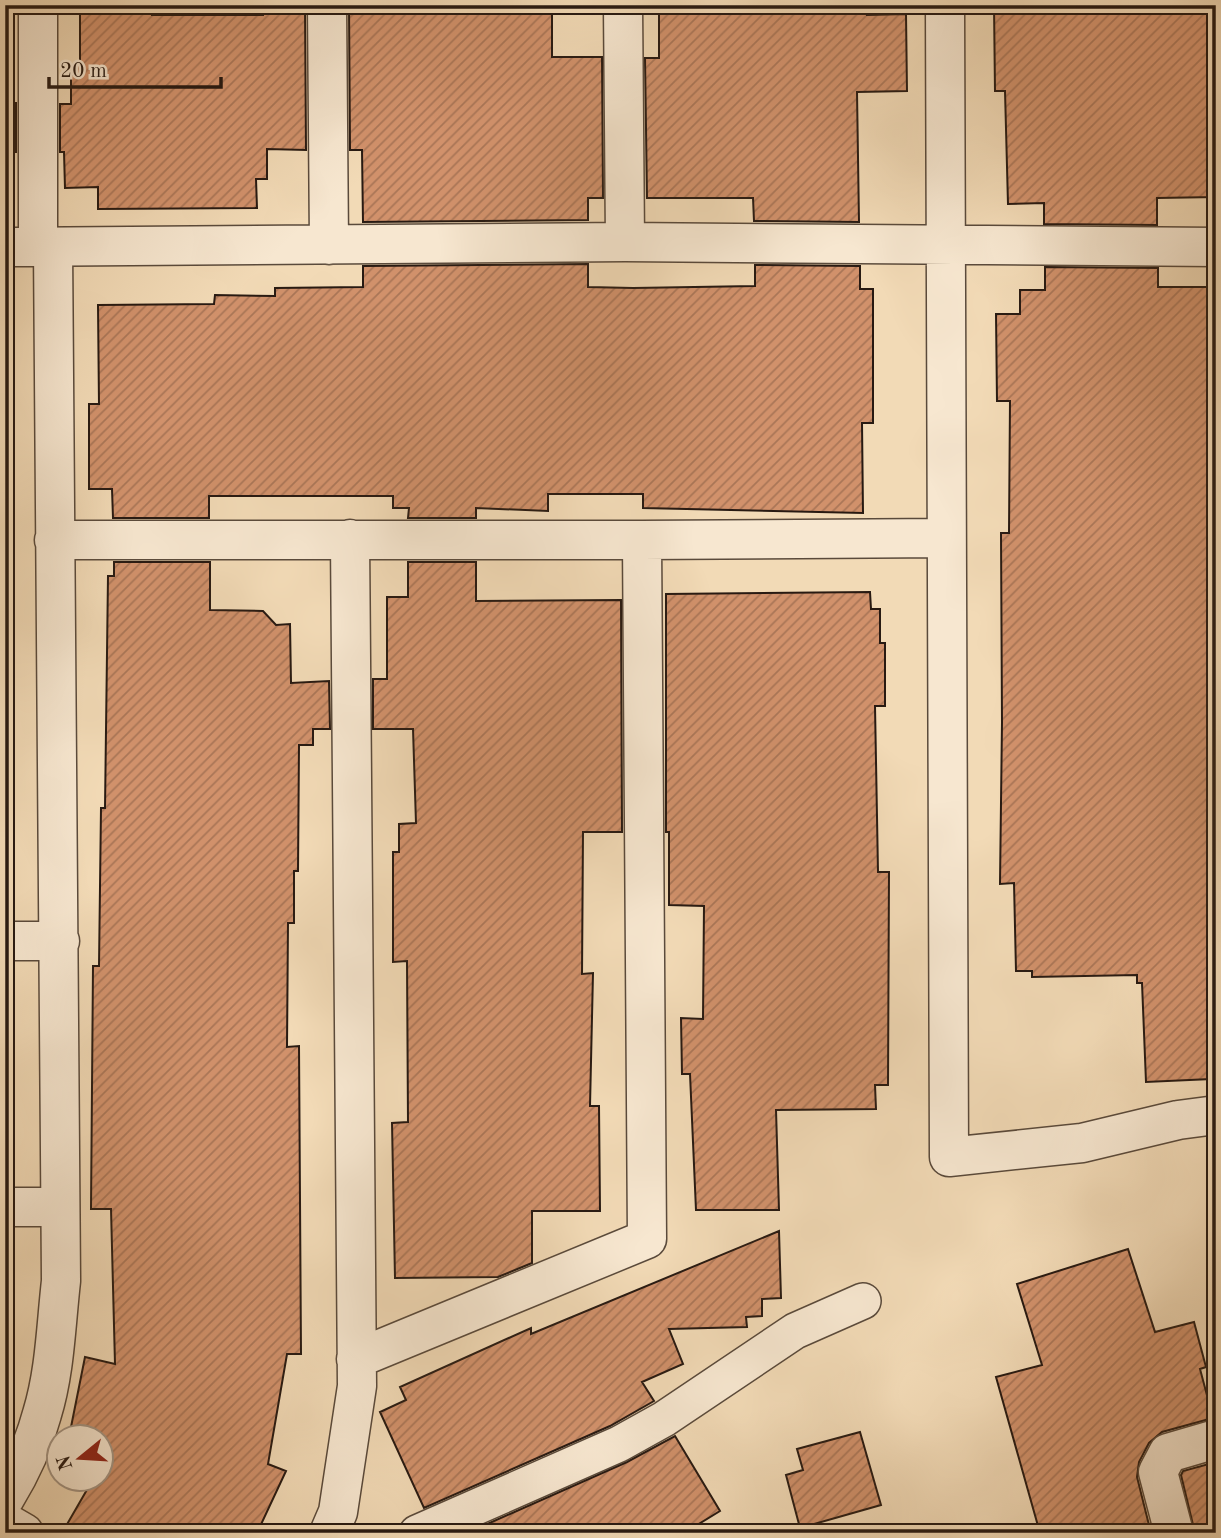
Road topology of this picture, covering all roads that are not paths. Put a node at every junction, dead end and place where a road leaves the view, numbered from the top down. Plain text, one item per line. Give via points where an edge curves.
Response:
1 (38, 5) edge
2 (327, 5) edge
3 (623, 5) edge
4 (944, 5) edge
5 (625, 242) junction
6 (329, 245) junction
7 (947, 245) junction
8 (32, 247) edge
9 (1216, 247) edge
10 (945, 538) junction
11 (350, 539) junction
12 (54, 540) junction
13 (642, 540) junction
14 (60, 941) junction
15 (5, 942) edge
16 (1216, 1115) edge
17 (5, 1207) edge
18 (59, 1207) junction
19 (863, 1301) dead end
20 (356, 1359) junction
21 (1216, 1439) edge
22 (5, 1498) edge
23 (5, 1522) edge
24 (24, 1533) edge
25 (329, 1533) edge
26 (418, 1533) edge
27 (1174, 1533) edge

1 - 8 street
2 - 6 street
3 - 5 street
4 - 7 street
5 - 6 street
5 - 7 street
6 - 8 street
7 - 9 street
7 - 10 street
8 - 12 street
10 - 13 street
10 - 16 street via 949,1157 1082,1143
11 - 12 street
11 - 13 street
11 - 20 street
12 - 14 street
13 - 20 street via 647,1239
14 - 15 street
14 - 18 street
17 - 18 street
18 - 22 street via 61,1281 43,1413 22,1470
19 - 26 lane via 795,1331 619,1444
20 - 25 street via 357,1386 338,1512
21 - 27 street via 1168,1452 1158,1472
23 - 24 street

